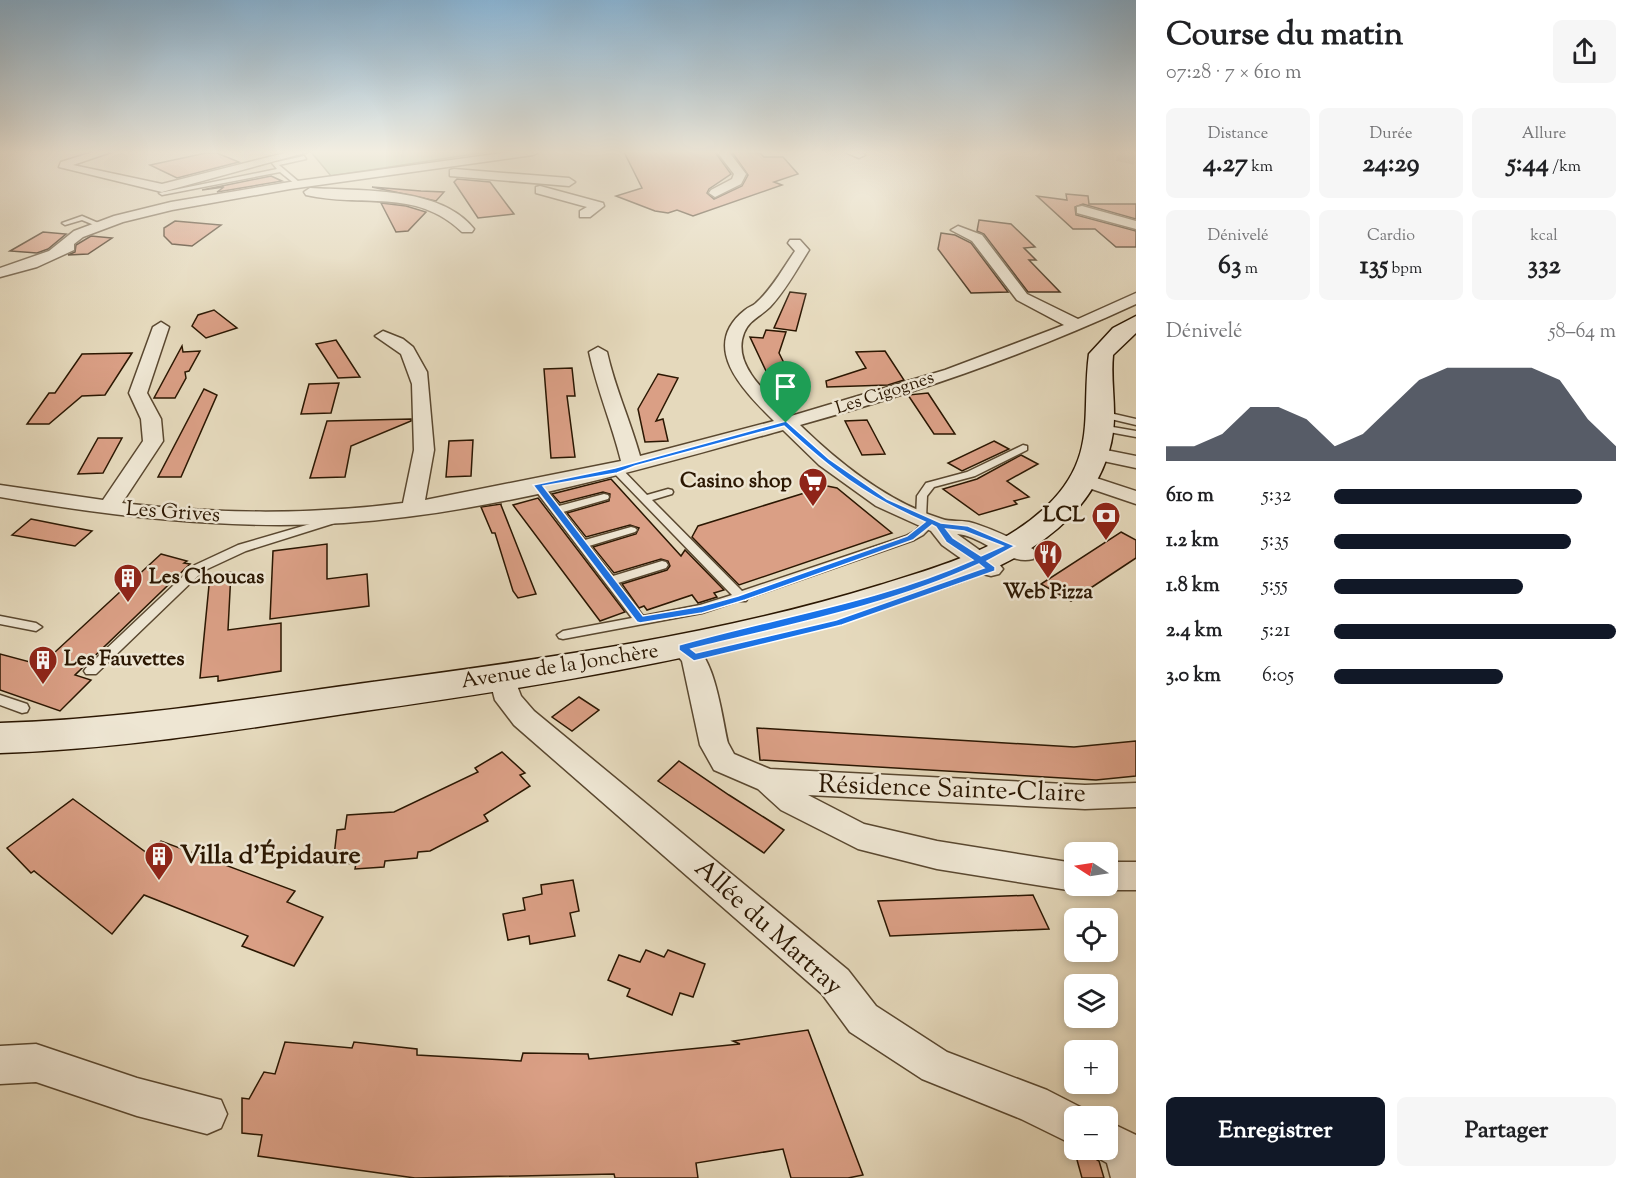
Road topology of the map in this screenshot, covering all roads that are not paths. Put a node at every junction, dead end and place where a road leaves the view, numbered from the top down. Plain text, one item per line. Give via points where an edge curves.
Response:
1 (169, 207) edge
2 (432, 207) edge
3 (596, 207) edge
4 (1082, 210) dead end
5 (585, 214) dead end
6 (65, 223) dead end
7 (101, 225) junction
8 (1136, 225) edge
9 (467, 229) dead end
10 (958, 230) dead end
11 (795, 243) dead end
12 (0, 273) edge
13 (1136, 298) edge
14 (1136, 323) edge
15 (1079, 326) junction
16 (161, 327) dead end
17 (383, 336) dead end
18 (1136, 342) edge
19 (598, 352) dead end
20 (786, 423) junction
21 (1113, 444) edge
22 (1023, 448) dead end
23 (625, 467) junction
24 (537, 485) junction
25 (0, 491) edge
26 (668, 492) dead end
27 (604, 497) dead end
28 (646, 498) junction
29 (1136, 498) edge
30 (108, 508) junction
31 (414, 508) junction
32 (557, 510) junction
33 (346, 516) junction
34 (930, 522) junction
35 (631, 530) dead end
36 (583, 544) junction
37 (1002, 557) junction
38 (662, 565) dead end
39 (611, 581) junction
40 (741, 598) junction
41 (0, 620) edge
42 (640, 620) junction
43 (36, 627) dead end
44 (563, 635) dead end
45 (689, 652) junction
46 (91, 671) dead end
47 (504, 683) junction
48 (0, 700) edge
49 (22, 708) dead end
50 (0, 738) edge
51 (0, 758) edge
52 (768, 781) junction
53 (1136, 795) edge
54 (1064, 875) edge
55 (1118, 876) edge
56 (1136, 876) edge
57 (0, 1065) edge
58 (207, 1114) dead end
59 (1064, 1120) edge

1 - 7 street
2 - 9 street via 459,219
3 - 5 street
4 - 8 street
6 - 7 lane via 79,214
7 - 12 street via 68,248
10 - 15 street via 977,238 1022,297
11 - 20 street via 802,250 796,261 767,300 738,327 733,342 736,362 745,380
13 - 15 street, Les Cigognes
14 - 21 street via 1101,354
15 - 20 street, Les Cigognes via 848,407
16 - 30 street via 138,393 151,420 153,441
17 - 31 street via 409,351 421,374 424,441
18 - 21 street via 1118,374
19 - 23 street via 605,385 618,416
20 - 23 street, Les Cigognes
20 - 34 street via 857,485
21 - 29 street
21 - 37 street, Avenue de la Jonchère via 1086,511
22 - 34 lane via 971,474 930,485 922,496
23 - 24 street, Les Cigognes
23 - 28 lane
24 - 31 street, Les Cigognes
24 - 32 lane
25 - 30 street, Les Grives
26 - 28 lane
27 - 32 lane
28 - 40 lane
30 - 33 street, Les Grives via 173,515 299,519
31 - 33 street, Les Cigognes
32 - 36 lane
33 - 46 lane via 242,548 199,568
34 - 37 street via 950,540
34 - 37 street via 965,528
34 - 40 lane via 910,538
35 - 36 lane
36 - 39 lane
37 - 45 street, Avenue de la Jonchère via 838,622
38 - 39 lane
39 - 42 lane
40 - 42 lane
41 - 43 lane
42 - 44 lane
45 - 47 street, Avenue de la Jonchère
45 - 52 street, Résidence Sainte-Claire via 714,745 724,762
47 - 50 street, Avenue de la Jonchère via 136,729
47 - 51 street, Avenue de la Jonchère via 406,708 165,745
47 - 59 street, Allée du Martray via 509,700 524,718 835,982 863,1019 935,1066
48 - 49 lane
52 - 53 street, Résidence Sainte-Claire via 1085,797
52 - 54 street, Résidence Sainte-Claire via 792,801 858,836 937,855
55 - 56 street
57 - 58 street via 36,1063 137,1097

